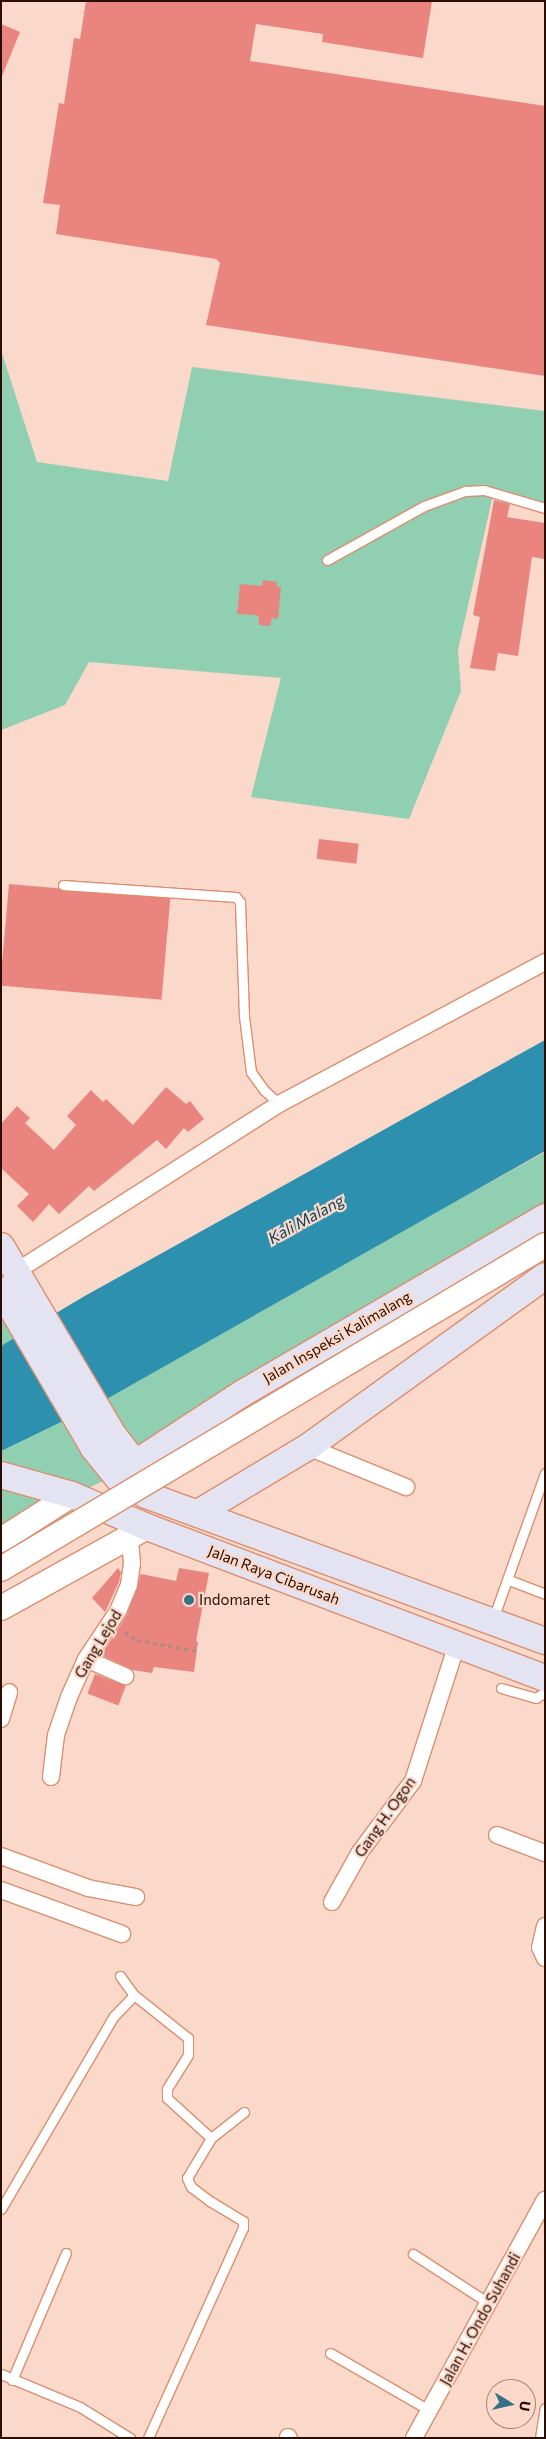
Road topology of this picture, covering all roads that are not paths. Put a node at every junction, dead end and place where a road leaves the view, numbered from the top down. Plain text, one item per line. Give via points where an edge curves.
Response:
1 (545, 508) edge
2 (327, 560) dead end
3 (64, 885) dead end
4 (545, 962) edge
5 (279, 1104) junction
6 (545, 1217) edge
7 (545, 1245) edge
8 (1, 1246) edge
9 (545, 1276) edge
10 (9, 1281) edge
11 (104, 1442) junction
12 (308, 1447) junction
13 (134, 1464) junction
14 (545, 1474) edge
15 (1, 1475) edge
16 (406, 1488) dead end
17 (72, 1495) junction
18 (187, 1509) junction
19 (139, 1533) junction
20 (1, 1540) edge
21 (1, 1569) edge
22 (509, 1580) junction
23 (545, 1594) edge
24 (1, 1608) edge
25 (492, 1622) junction
26 (545, 1641) edge
27 (457, 1644) junction
28 (86, 1659) junction
29 (124, 1676) dead end
30 (545, 1678) edge
31 (501, 1688) dead end
32 (9, 1692) dead end
33 (545, 1692) edge
34 (1, 1719) edge
35 (51, 1777) dead end
36 (497, 1835) dead end
37 (545, 1853) edge
38 (1, 1856) edge
39 (1, 1890) edge
40 (136, 1897) dead end
41 (332, 1902) dead end
42 (545, 1926) edge
43 (122, 1934) dead end
44 (545, 1958) edge
45 (120, 1976) dead end
46 (134, 1995) junction
47 (244, 2112) dead end
48 (211, 2138) junction
49 (545, 2200) edge
50 (1, 2209) edge
51 (66, 2253) dead end
52 (413, 2254) dead end
53 (490, 2304) junction
54 (330, 2353) dead end
55 (1, 2374) edge
56 (12, 2380) junction
57 (545, 2408) edge
58 (430, 2410) junction
59 (130, 2438) edge
60 (148, 2438) edge
61 (414, 2438) edge
62 (540, 2438) edge

1 - 2 lane via 496,492 465,491 424,506
3 - 5 lane via 236,896 240,902 244,1016 252,1072
4 - 5 street
5 - 10 street
6 - 13 main road, Jalan Inspeksi Kalimalang via 243,1393
7 - 21 main road, bridge
8 - 10 main road, Jalan Raya Cibarusah
9 - 12 main road
10 - 11 main road, Jalan Raya Cibarusah via 39,1308
10 - 11 main road, Jalan Raya Cibarusah via 14,1313
11 - 13 main road, Jalan Raya Cibarusah
11 - 18 main road, Jalan Raya Cibarusah via 121,1482
12 - 16 street
12 - 18 main road
13 - 18 main road, Jalan Raya Cibarusah
14 - 22 lane
15 - 17 main road, Jalan Raya Cibarusah
17 - 19 main road, Jalan Raya Cibarusah
17 - 20 main road
18 - 25 main road, Jalan Raya Cibarusah
19 - 24 main road
19 - 27 main road, Jalan Raya Cibarusah
19 - 28 street, Gang Lejod via 129,1585 118,1611
22 - 23 lane
22 - 25 lane
25 - 26 main road, Jalan Raya Cibarusah
27 - 30 main road, Jalan Raya Cibarusah
27 - 41 street, Gang H. Ogon via 413,1781 360,1852
28 - 29 street
28 - 35 street, Gang Lejod via 56,1735
31 - 33 lane via 536,1698
32 - 34 street
36 - 37 street
38 - 40 street via 88,1888
39 - 43 street
42 - 44 street via 540,1947
45 - 46 lane
46 - 48 lane via 188,2038 188,2055 167,2089 167,2098
46 - 50 lane via 113,2017
47 - 48 lane
48 - 60 lane via 187,2178 204,2197 243,2221 243,2228
49 - 53 street, Jalan H. Ondo Suhandi
51 - 56 lane
52 - 53 lane
53 - 58 street, Jalan H. Ondo Suhandi
54 - 58 lane
55 - 56 lane
56 - 59 lane via 80,2407
57 - 62 lane
58 - 61 street, Jalan H. Ondo Suhandi

